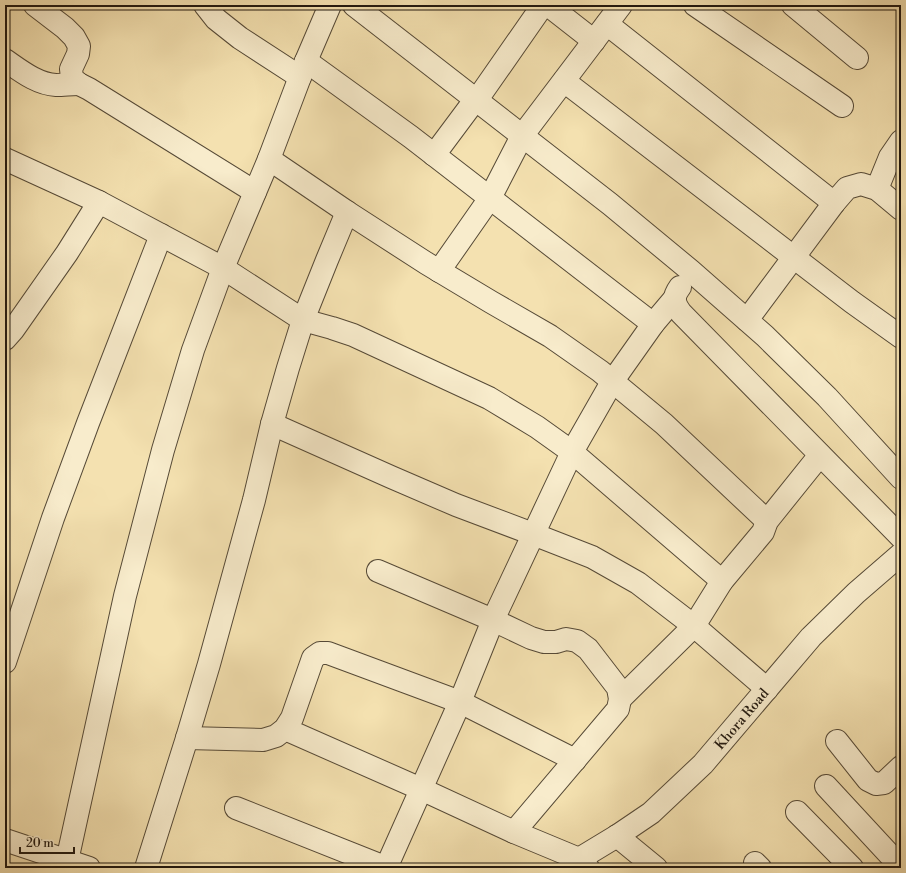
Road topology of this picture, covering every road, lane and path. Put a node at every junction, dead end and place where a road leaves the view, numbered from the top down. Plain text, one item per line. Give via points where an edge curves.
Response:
1 (35, 5) edge
2 (205, 5) edge
3 (330, 5) edge
4 (354, 5) edge
5 (543, 5) edge
6 (548, 5) edge
7 (621, 5) edge
8 (695, 5) edge
9 (793, 5) edge
10 (600, 32) junction
11 (858, 58) dead end
12 (5, 60) edge
13 (303, 69) junction
14 (564, 81) junction
15 (79, 84) junction
16 (475, 100) junction
17 (842, 106) dead end
18 (522, 136) junction
19 (901, 141) edge
20 (434, 155) junction
21 (5, 159) edge
22 (269, 159) junction
23 (876, 189) junction
24 (255, 192) junction
25 (490, 198) junction
26 (99, 202) junction
27 (834, 204) junction
28 (901, 209) edge
29 (347, 212) junction
30 (162, 235) junction
31 (794, 257) junction
32 (223, 268) junction
33 (439, 271) junction
34 (691, 271) junction
35 (675, 298) junction
36 (303, 320) junction
37 (747, 320) junction
38 (653, 324) junction
39 (901, 337) edge
40 (5, 339) edge
41 (612, 382) junction
42 (272, 424) junction
43 (572, 452) junction
44 (820, 455) junction
45 (901, 478) edge
46 (767, 521) junction
47 (533, 534) junction
48 (901, 537) edge
49 (901, 554) edge
50 (378, 571) dead end
51 (722, 581) junction
52 (493, 620) junction
53 (694, 626) junction
54 (5, 662) edge
55 (767, 689) junction
56 (620, 699) junction
57 (460, 702) junction
58 (285, 729) junction
59 (187, 738) junction
60 (837, 741) dead end
61 (575, 760) junction
62 (898, 774) edge
63 (826, 786) dead end
64 (420, 789) junction
65 (236, 808) dead end
66 (797, 812) dead end
67 (514, 832) junction
68 (617, 836) junction
69 (5, 840) edge
70 (67, 861) junction
71 (579, 865) edge
72 (901, 867) edge
73 (89, 868) edge
74 (146, 868) edge
75 (386, 868) edge
76 (656, 868) edge
77 (852, 868) edge

1 - 15 street via 74,37 78,54 71,69 72,78
2 - 13 street via 216,19 240,38
3 - 13 street
4 - 16 street
5 - 16 street
6 - 10 street
7 - 10 street
8 - 17 street
9 - 11 street
10 - 14 street
10 - 27 street
12 - 15 street via 42,83
13 - 20 street
13 - 22 street
14 - 18 street
14 - 31 street
15 - 24 street
16 - 18 street
16 - 20 street
18 - 25 street
18 - 34 street
19 - 23 street via 890,157
20 - 25 street
21 - 26 street
22 - 24 street
22 - 29 street
23 - 27 street via 861,184 847,188
23 - 28 street
24 - 32 street
25 - 33 street
25 - 38 street
26 - 30 street
26 - 40 street via 67,253
27 - 31 street
29 - 33 street
29 - 36 street
30 - 32 street
30 - 54 street via 53,518
31 - 37 street
31 - 39 street
32 - 36 street
32 - 70 street via 193,350 162,450 125,596
33 - 41 street via 550,336
34 - 35 street via 676,292
34 - 37 street
35 - 38 street
35 - 44 street via 681,313
36 - 42 street
36 - 43 street via 353,335 489,398
37 - 45 street via 827,397
38 - 41 street
41 - 43 street
41 - 46 street via 664,424
42 - 47 street via 456,505
42 - 59 street via 254,500
43 - 47 street
43 - 51 street
44 - 46 street
44 - 48 street
46 - 51 street via 763,532
47 - 52 street
47 - 53 street via 592,557 638,583
49 - 55 street, Khora Road via 811,636
50 - 52 street
51 - 53 street
52 - 56 street via 544,642 566,639 577,642 588,649 618,688
52 - 57 street
53 - 55 street
53 - 56 street
55 - 68 street, Khora Road via 703,764 652,813
56 - 61 street via 618,709
57 - 58 street via 328,653 320,653 313,658 292,718
57 - 61 street
57 - 64 street
58 - 59 street via 276,736 263,740
58 - 64 street
59 - 74 street
60 - 62 street via 868,780 876,784 884,783
61 - 67 street
63 - 72 street
64 - 67 street
64 - 75 street
65 - 75 street
66 - 77 street
67 - 71 street
68 - 71 street, Khora Road
68 - 76 street
69 - 70 street
70 - 73 street

